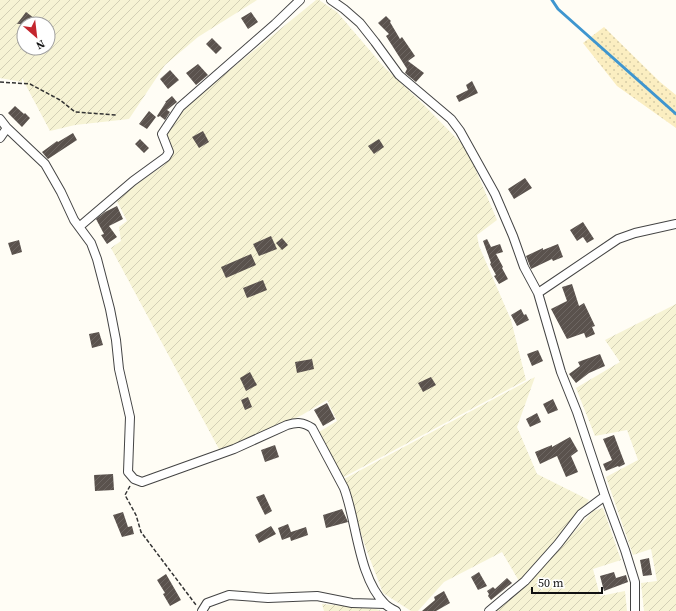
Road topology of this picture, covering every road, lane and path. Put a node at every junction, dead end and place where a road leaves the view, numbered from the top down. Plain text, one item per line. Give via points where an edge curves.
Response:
1 (300, 0) edge
2 (331, 0) edge
3 (0, 82) edge
4 (116, 115) dead end
5 (0, 119) edge
6 (7, 128) junction
7 (0, 138) edge
8 (676, 224) edge
9 (79, 227) junction
10 (538, 293) junction
11 (134, 479) junction
12 (605, 496) junction
13 (385, 604) junction
14 (200, 608) edge
15 (396, 611) edge
16 (489, 611) edge
17 (635, 611) edge

1 - 9 street via 180,107 162,134 169,152 166,157
2 - 10 street via 360,23 399,75 451,119 460,131 495,194 524,267
3 - 4 path via 30,84 60,100 75,112
5 - 6 street
6 - 7 street
6 - 9 street via 45,164
8 - 10 street via 635,233 618,240
9 - 11 street via 91,243 110,308 119,369 130,417 128,472
10 - 12 street via 561,372
11 - 13 street via 142,482 158,478 234,449 287,425 305,423 312,428 344,488 366,573
11 - 14 path via 125,495 136,515 141,532
12 - 16 street via 581,514 525,580
12 - 17 street via 635,582
13 - 14 street via 352,604 317,596 268,598 229,595
13 - 15 street

